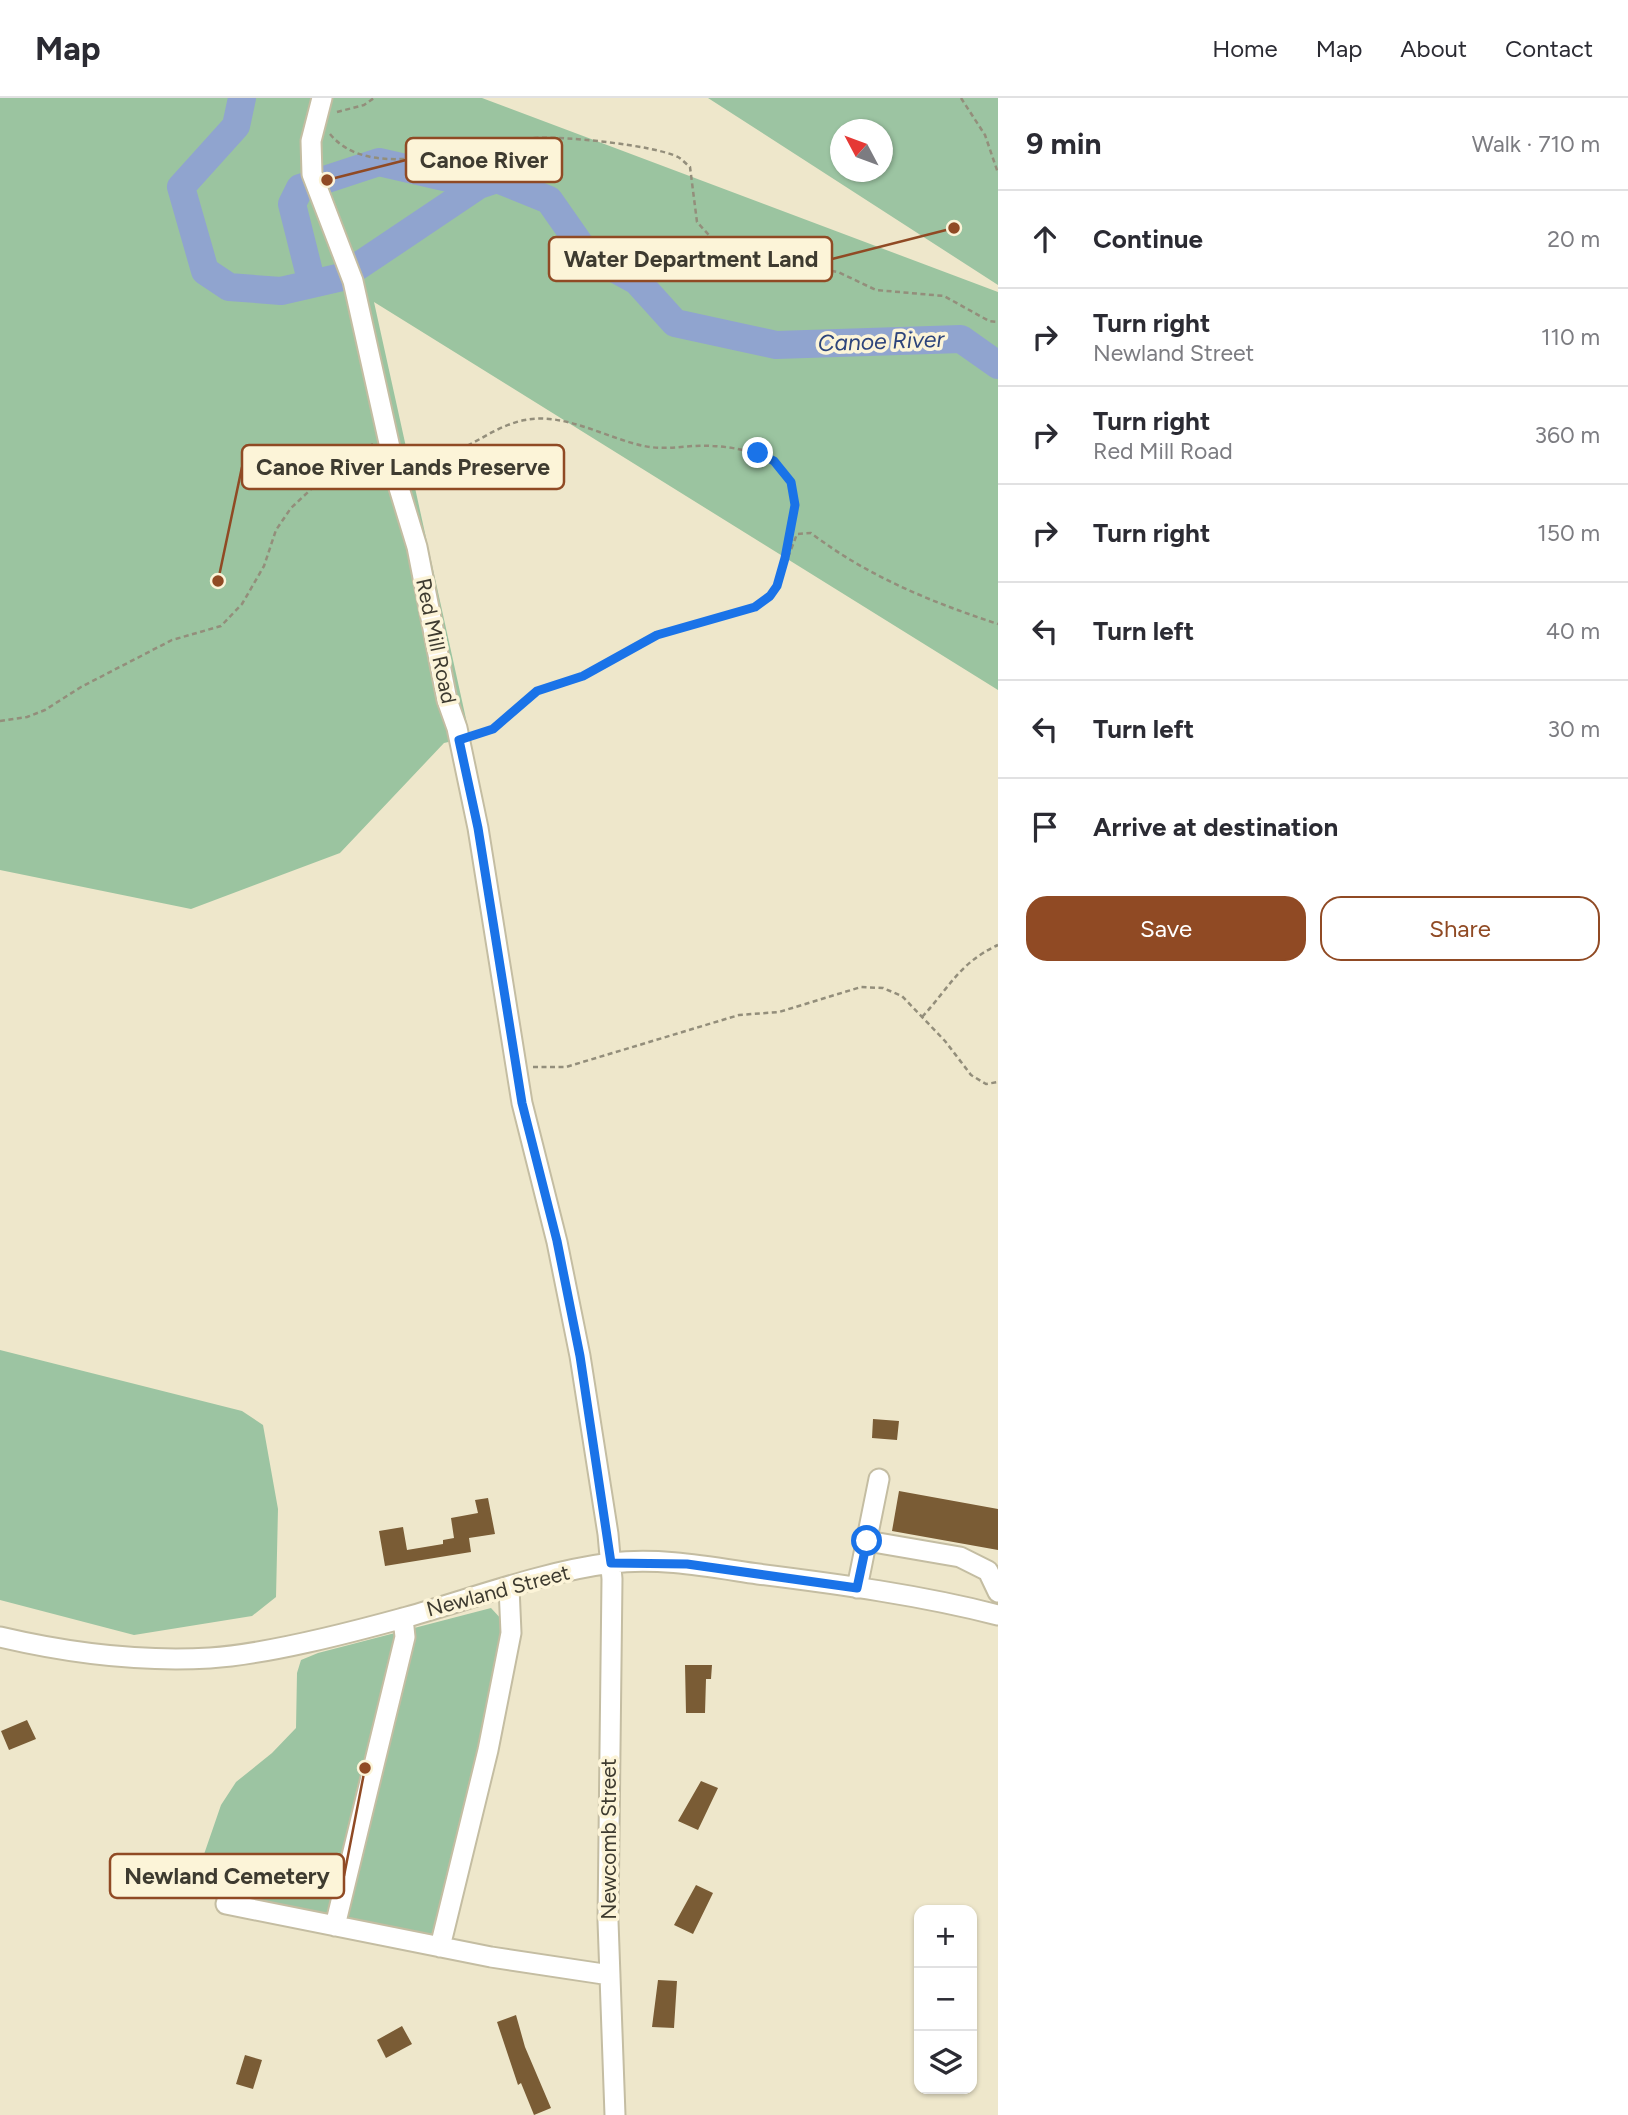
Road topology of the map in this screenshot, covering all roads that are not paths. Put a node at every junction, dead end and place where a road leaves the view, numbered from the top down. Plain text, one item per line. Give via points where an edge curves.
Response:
1 (319, 107) edge
2 (879, 1479) dead end
3 (867, 1541) junction
4 (611, 1563) junction
5 (509, 1587) junction
6 (857, 1588) junction
7 (998, 1592) edge
8 (997, 1610) edge
9 (403, 1618) junction
10 (0, 1637) edge
11 (226, 1904) dead end
12 (335, 1926) junction
13 (440, 1947) junction
14 (610, 1975) junction
15 (615, 2115) edge

1 - 4 street, Red Mill Road via 311,141 314,183 350,274 417,547 478,828 522,1103 580,1356
2 - 3 street
3 - 6 street
3 - 7 street via 960,1557 988,1571
4 - 5 street, Newland Street
4 - 6 street, Newland Street via 687,1564
4 - 14 street, Newcomb Street
5 - 9 street, Newland Street
5 - 13 street via 509,1646
6 - 8 street, Newland Street
9 - 10 street, Newland Street via 211,1658 48,1648
9 - 12 street via 405,1637
11 - 12 street
12 - 13 street
13 - 14 street
14 - 15 street, Newcomb Street

